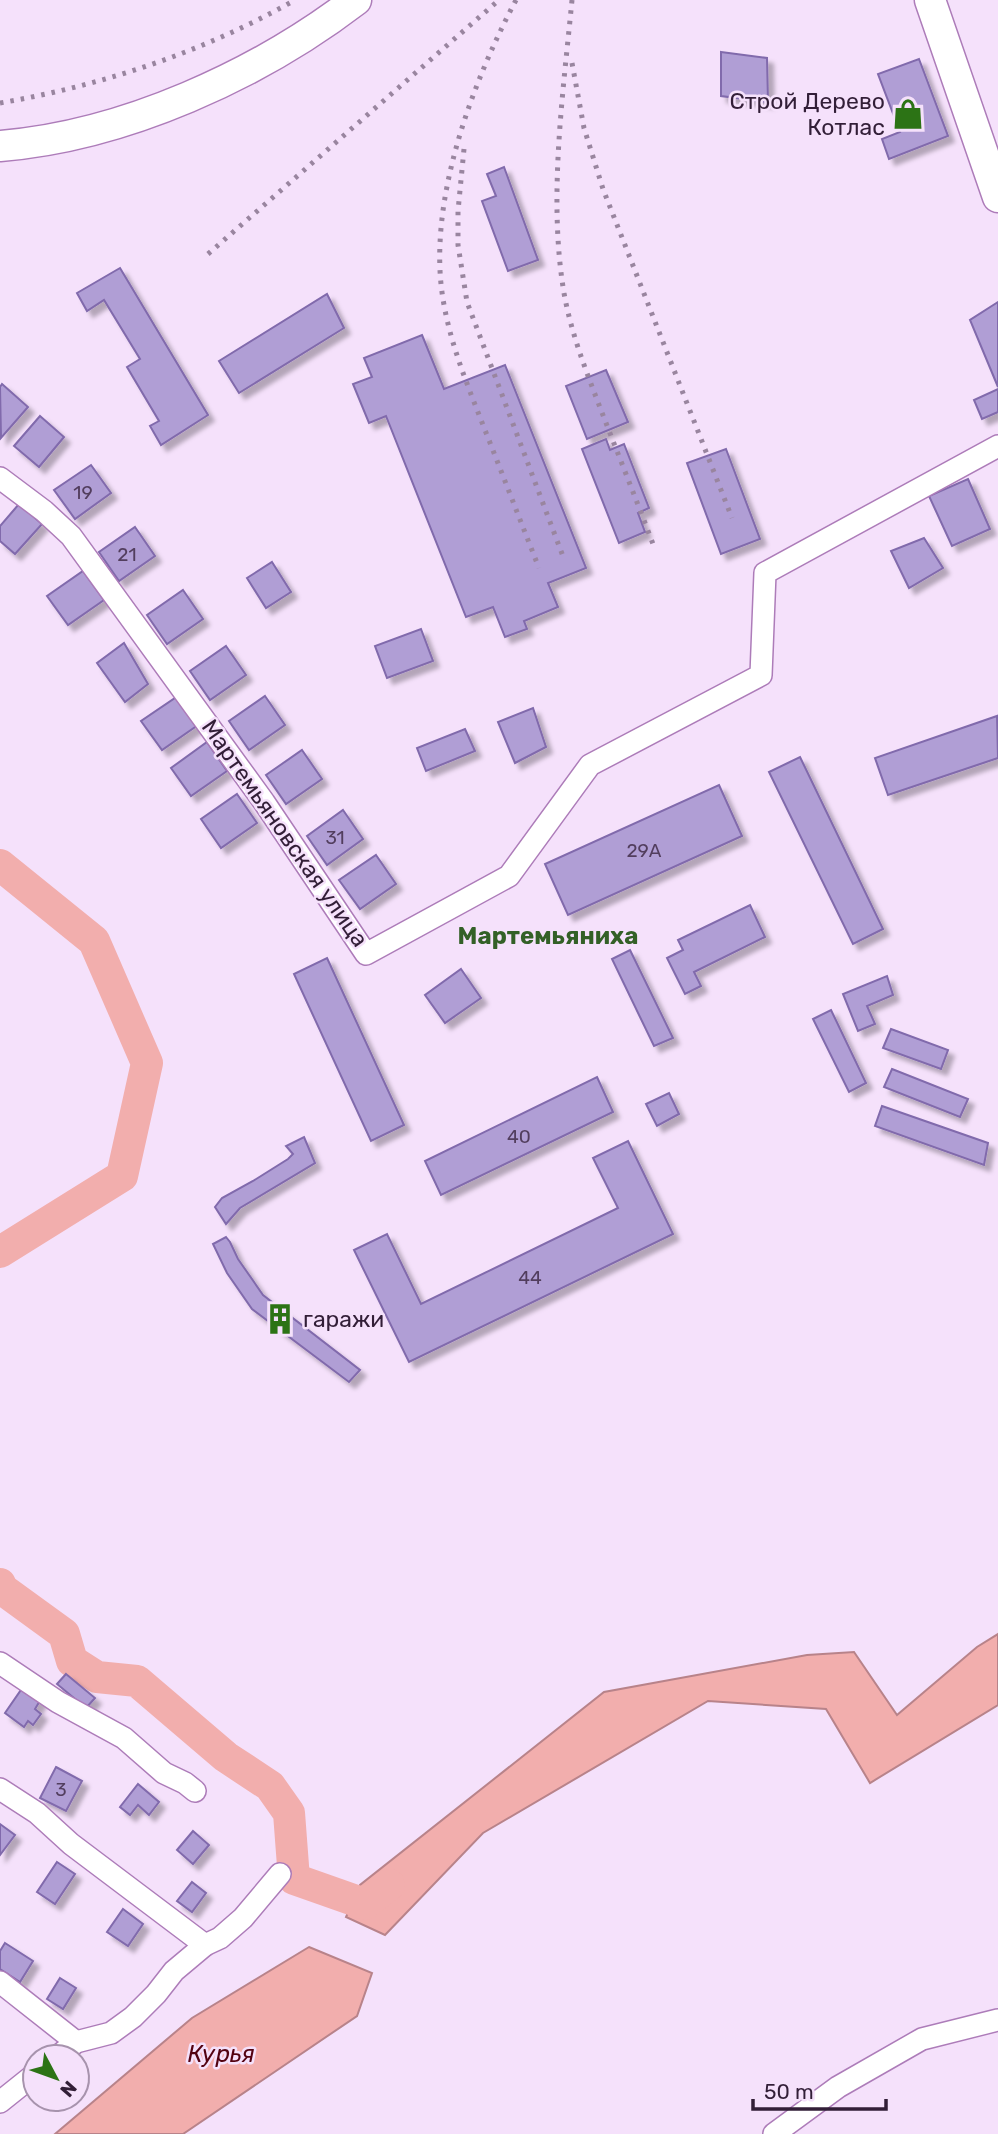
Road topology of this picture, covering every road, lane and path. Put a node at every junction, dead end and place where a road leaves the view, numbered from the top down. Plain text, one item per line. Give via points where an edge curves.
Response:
1 (356, 0) edge
2 (930, 0) edge
3 (0, 146) edge
4 (998, 197) edge
5 (998, 446) edge
6 (0, 478) edge
7 (0, 1663) edge
8 (0, 1789) edge
9 (195, 1791) dead end
10 (281, 1874) dead end
11 (205, 1945) junction
12 (0, 1982) edge
13 (998, 2020) edge
14 (76, 2042) joint
15 (21, 2085) edge
16 (0, 2102) edge
17 (774, 2134) edge

1 - 3 main road via 302,38 212,87 112,124
2 - 4 main road
5 - 6 street, Мартемьяновская улица via 765,573 761,676 590,765 509,876 366,954 264,802 71,536
7 - 9 street via 124,1738 164,1773
8 - 11 street
10 - 11 street via 243,1919
11 - 14 street via 122,2025 111,2033
12 - 14 street
13 - 17 street via 922,2039 838,2087
15 - 16 street

